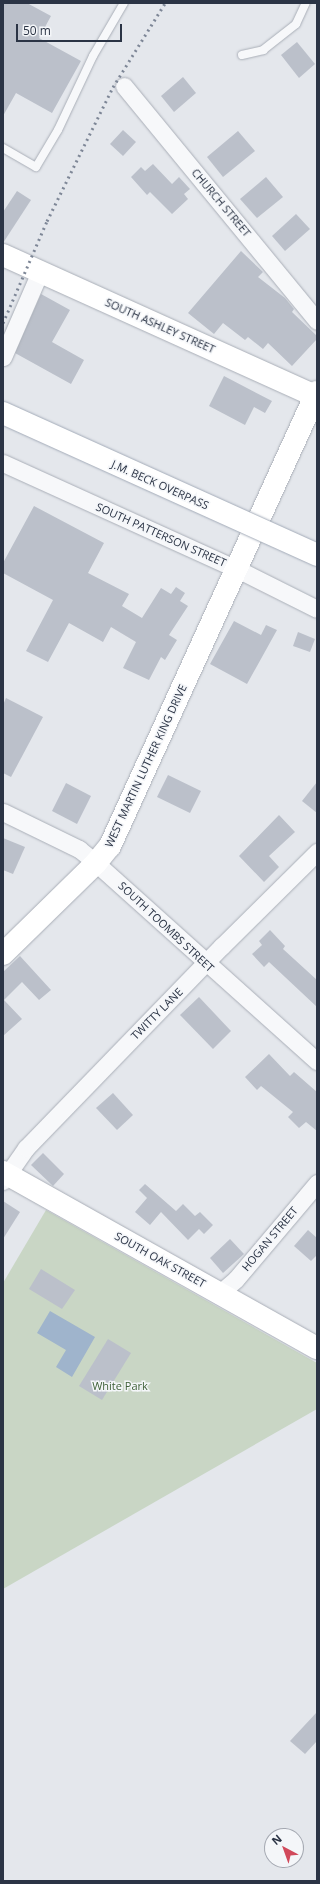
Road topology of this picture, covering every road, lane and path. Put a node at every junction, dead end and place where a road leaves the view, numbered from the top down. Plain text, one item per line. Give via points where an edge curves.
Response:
1 (124, 3) edge
2 (306, 3) edge
3 (242, 55) dead end
4 (124, 86) dead end
5 (3, 148) edge
6 (3, 255) edge
7 (40, 272) junction
8 (317, 321) edge
9 (3, 357) edge
10 (316, 395) edge
11 (3, 413) edge
12 (3, 463) edge
13 (317, 555) edge
14 (237, 569) junction
15 (317, 609) edge
16 (3, 812) edge
17 (317, 852) edge
18 (96, 863) junction
19 (3, 954) edge
20 (205, 963) junction
21 (317, 1061) edge
22 (4, 1176) edge
23 (317, 1183) edge
24 (220, 1293) junction
25 (317, 1348) edge

1 - 5 lane via 93,56 58,130 36,167
2 - 3 lane via 296,24 263,50
4 - 8 street, CHURCH STREET
6 - 7 street, SOUTH ASHLEY STREET
7 - 9 street
7 - 10 street, SOUTH ASHLEY STREET
10 - 14 street, WEST MARTIN LUTHER KING DRIVE
11 - 13 street, J.M. BECK OVERPASS, bridge
12 - 14 street, SOUTH PATTERSON STREET
14 - 15 street, SOUTH PATTERSON STREET
14 - 18 street, WEST MARTIN LUTHER KING DRIVE via 110,846
16 - 18 street, SOUTH TOOMBS STREET via 73,846
17 - 20 street, TWITTY LANE
18 - 19 street, WEST MARTIN LUTHER KING DRIVE
18 - 20 street, SOUTH TOOMBS STREET
20 - 21 street, SOUTH TOOMBS STREET
20 - 22 street, TWITTY LANE via 26,1148
22 - 24 street, SOUTH OAK STREET
23 - 24 street, HOGAN STREET via 236,1279
24 - 25 street, SOUTH OAK STREET

